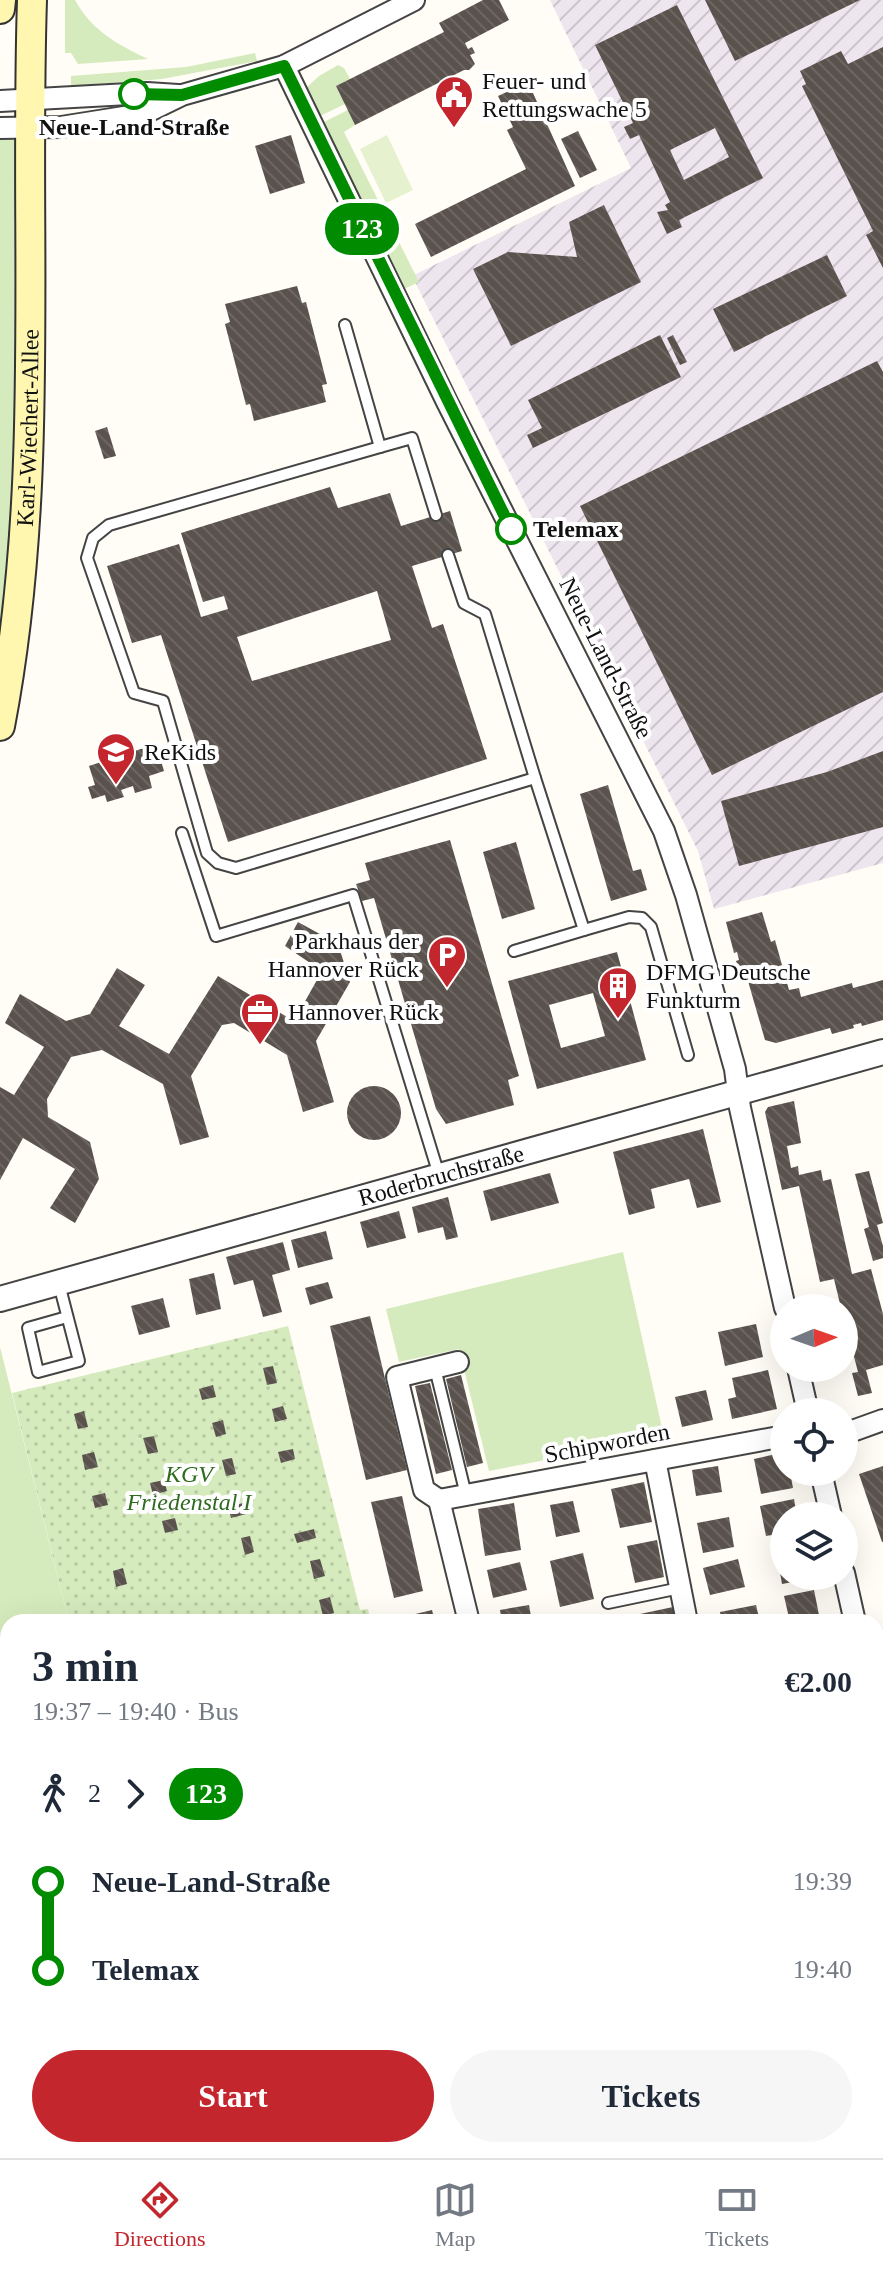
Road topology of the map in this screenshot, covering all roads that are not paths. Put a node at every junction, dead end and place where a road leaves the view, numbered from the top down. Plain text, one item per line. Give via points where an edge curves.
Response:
1 (1, 0) edge
2 (32, 0) edge
3 (414, 0) edge
4 (0, 9) edge
5 (284, 66) junction
6 (182, 95) junction
7 (0, 101) edge
8 (30, 114) junction
9 (0, 128) edge
10 (345, 325) dead end
11 (380, 447) junction
12 (436, 515) dead end
13 (448, 555) dead end
14 (0, 726) edge
15 (535, 778) junction
16 (182, 833) dead end
17 (584, 930) junction
18 (514, 951) dead end
19 (883, 1052) edge
20 (688, 1055) dead end
21 (738, 1093) junction
22 (439, 1177) junction
23 (58, 1282) junction
24 (782, 1294) edge
25 (0, 1299) edge
26 (67, 1317) junction
27 (458, 1362) dead end
28 (435, 1368) junction
29 (883, 1420) edge
30 (858, 1429) edge
31 (770, 1439) edge
32 (655, 1460) junction
33 (466, 1495) junction
34 (439, 1500) junction
35 (680, 1588) junction
36 (848, 1590) edge
37 (608, 1603) dead end
38 (467, 1614) edge
39 (685, 1614) edge
40 (853, 1614) edge

1 - 4 main road
2 - 8 main road, Karl-Wiechert-Allee
3 - 5 street
5 - 6 street
5 - 21 street, Neue-Land-Straße via 664,831
6 - 8 street via 147,93
6 - 8 street via 143,114 61,127
7 - 8 street
8 - 9 street
8 - 14 main road, Karl-Wiechert-Allee via 28,460 17,615
10 - 11 lane
11 - 12 lane via 412,438
11 - 15 lane via 109,525 93,538 87,558 134,693 163,701 207,853 236,868
13 - 15 lane via 464,603 485,614
15 - 17 lane
16 - 22 lane via 216,936 353,895
17 - 18 lane
17 - 20 lane via 629,917 642,918 651,927
19 - 21 street, Roderbruchstraße
21 - 22 street, Roderbruchstraße
21 - 24 street, Neue-Land-Straße
22 - 23 street, Roderbruchstraße
23 - 25 street, Roderbruchstraße
23 - 26 lane
26 - 26 lane via 79,1361 38,1372 28,1328
27 - 28 street
28 - 33 lane
28 - 34 street via 397,1377 424,1490
29 - 30 street
31 - 32 street, Schipworden
32 - 33 street, Schipworden
32 - 35 street
33 - 34 street, Schipworden
34 - 38 street
35 - 37 lane
35 - 39 street
36 - 40 street

